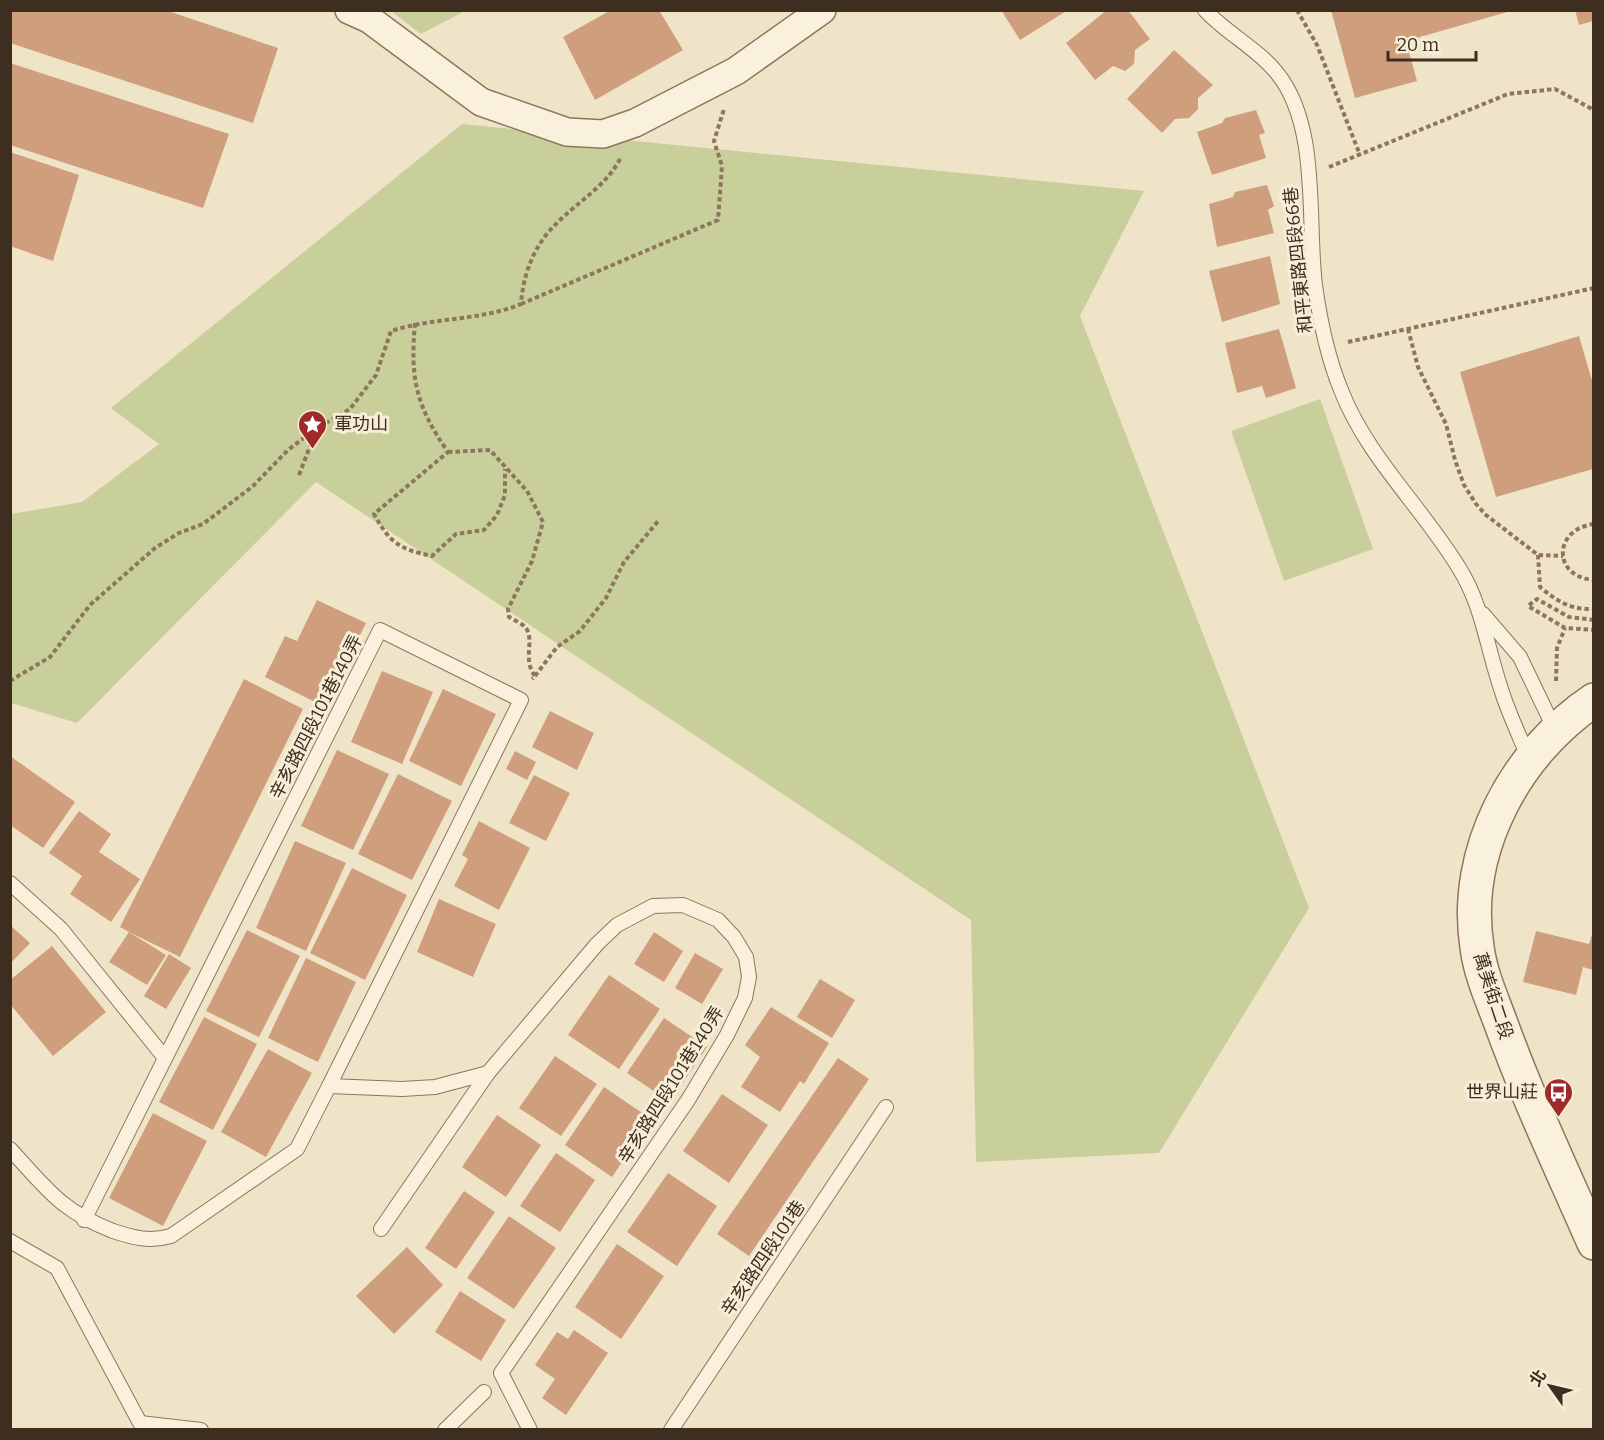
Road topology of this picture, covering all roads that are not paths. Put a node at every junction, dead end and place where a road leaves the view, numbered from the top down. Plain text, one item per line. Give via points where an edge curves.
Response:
1 (349, 10) edge
2 (822, 10) edge
3 (1205, 10) edge
4 (1480, 610) junction
5 (1593, 700) edge
6 (1555, 730) junction
7 (1529, 760) junction
8 (10, 883) edge
9 (165, 1058) junction
10 (488, 1073) junction
11 (329, 1086) junction
12 (886, 1107) dead end
13 (10, 1149) edge
14 (84, 1220) junction
15 (381, 1229) dead end
16 (10, 1240) edge
17 (1593, 1243) edge
18 (484, 1392) dead end
19 (201, 1430) edge
20 (445, 1430) edge
21 (530, 1430) edge
22 (671, 1430) edge

1 - 2 street via 369,19 482,102 567,132 603,134 635,123 736,71
3 - 4 lane, 和平東路四段66巷 via 1278,73 1302,124 1315,284 1326,347 1341,392 1386,468 1455,561
4 - 6 lane, 和平東路四段66巷 via 1520,657
4 - 7 lane, 和平東路四段66巷 via 1501,690
5 - 6 street, 萬美街二段
6 - 7 street, 萬美街二段
7 - 17 street, 萬美街二段 via 1488,837 1477,874 1477,948 1516,1064
8 - 9 lane via 61,929
9 - 11 lane, 辛亥路四段101巷140弄 via 380,630 521,700
9 - 14 lane, 辛亥路四段101巷140弄
10 - 11 lane via 435,1087
10 - 15 lane, 辛亥路四段101巷140弄
10 - 21 lane, 辛亥路四段101巷140弄 via 597,944 617,924 638,912 669,904 704,913 718,920 746,957 749,977 745,998 727,1035 669,1128 501,1372
11 - 14 lane, 辛亥路四段101巷140弄 via 297,1149 171,1236 154,1240 132,1238
12 - 22 lane, 辛亥路四段101巷
13 - 14 lane, 辛亥路四段101巷140弄 via 58,1202
16 - 19 lane via 57,1268 140,1424
18 - 20 lane

